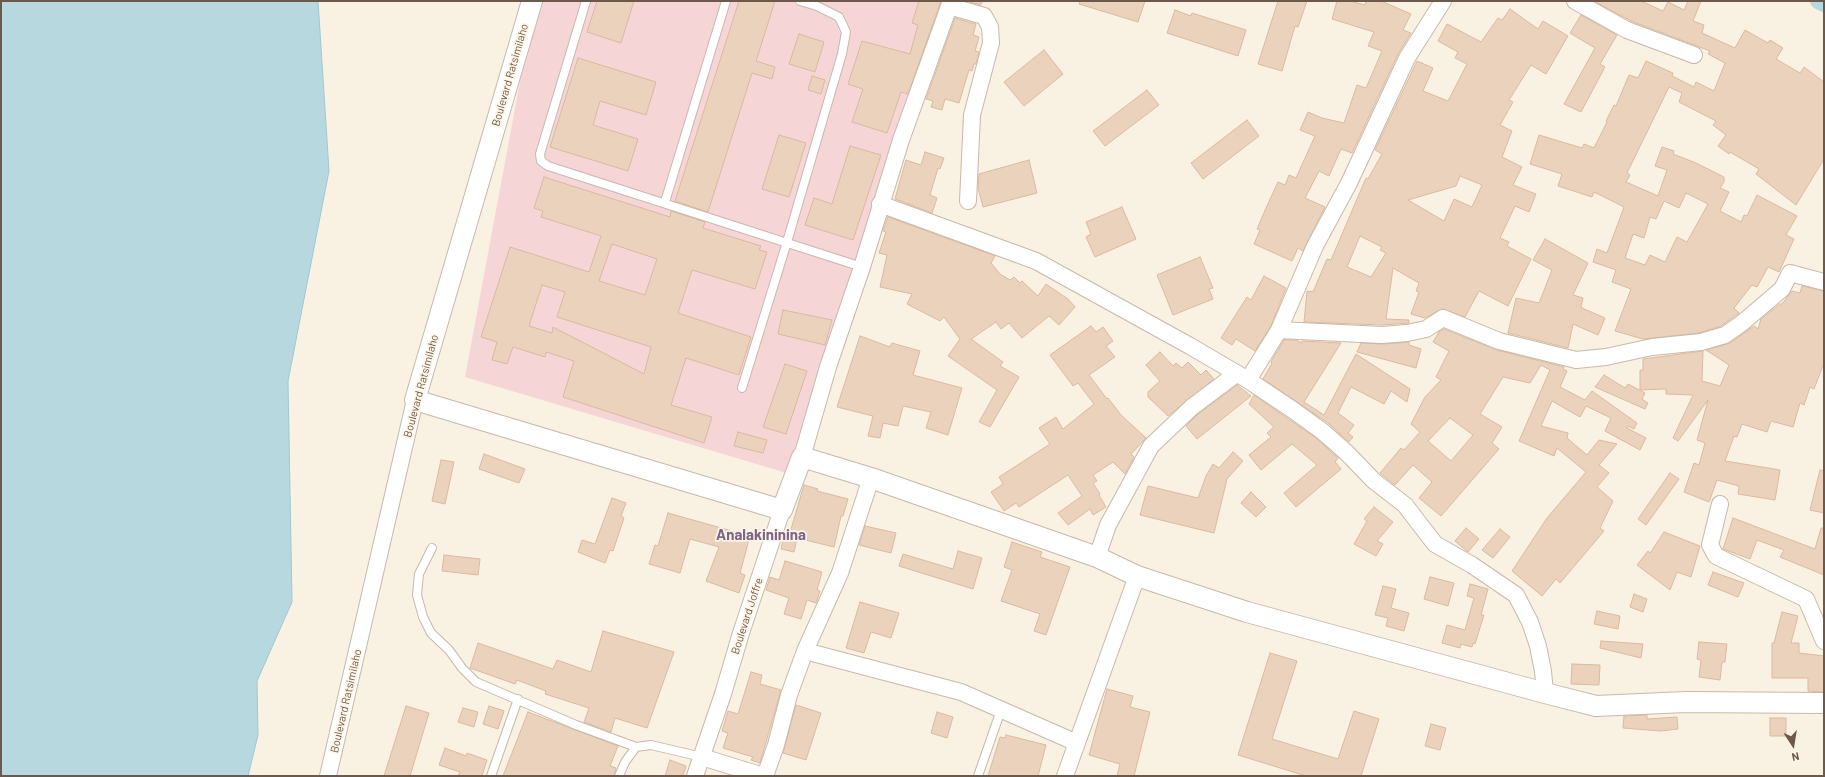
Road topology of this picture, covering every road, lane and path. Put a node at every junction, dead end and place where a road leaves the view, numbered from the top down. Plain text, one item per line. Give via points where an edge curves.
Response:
1 (532, 1) edge
2 (586, 1) edge
3 (726, 1) edge
4 (800, 1) edge
5 (1443, 1) edge
6 (1575, 1) edge
7 (950, 4) edge
8 (1694, 55) dead end
9 (968, 201) dead end
10 (664, 202) junction
11 (880, 204) junction
12 (787, 242) junction
13 (862, 267) junction
14 (1824, 282) edge
15 (1279, 330) junction
16 (1242, 377) junction
17 (742, 388) dead end
18 (415, 400) junction
19 (802, 457) junction
20 (871, 478) junction
21 (1720, 504) dead end
22 (782, 510) junction
23 (432, 548) dead end
24 (1096, 558) junction
25 (1138, 576) junction
26 (1824, 641) edge
27 (806, 651) junction
28 (1546, 693) junction
29 (518, 699) junction
30 (1824, 703) edge
31 (1001, 710) junction
32 (1077, 743) junction
33 (636, 747) junction
34 (702, 757) junction
35 (328, 776) edge
36 (491, 776) edge
37 (619, 776) edge
38 (695, 776) edge
39 (764, 776) edge
40 (978, 776) edge
41 (1065, 776) edge

1 - 18 street, Boulevard Ratsimilaho
2 - 10 lane via 540,154 541,161 548,166
3 - 10 lane
4 - 12 lane via 839,17 846,32 842,54
5 - 15 street via 1407,58 1350,183 1315,246
6 - 8 street via 1626,30
7 - 9 street via 984,16 990,27 991,43 972,115
7 - 11 street
10 - 12 lane
11 - 13 street
11 - 16 street via 1036,261
12 - 13 lane
12 - 17 lane
13 - 19 street via 828,367
14 - 15 street via 1790,272 1782,289 1725,335 1701,342 1652,347 1606,357 1576,360 1499,341 1443,318 1426,329 1407,334
15 - 16 street
16 - 24 street via 1192,407 1151,446 1108,525
16 - 28 street via 1322,431 1374,481 1405,506 1435,544 1516,595 1530,622 1538,646
18 - 22 street
18 - 35 street, Boulevard Ratsimilaho
19 - 20 street
19 - 22 street, Boulevard Joffre
20 - 24 street
20 - 27 street via 840,573
21 - 26 street via 1710,546 1716,556 1806,599
22 - 34 street, Boulevard Joffre
23 - 29 lane via 419,574 417,595 422,617 431,633 476,682
24 - 25 street
25 - 28 street via 1248,612
25 - 32 street
27 - 31 street via 961,692
27 - 39 street via 789,695 776,746
28 - 30 street via 1596,706 1686,702
29 - 33 lane via 576,725
29 - 36 lane
31 - 32 street
31 - 40 lane
32 - 41 street
33 - 34 lane via 651,745
33 - 37 lane
34 - 38 street, Boulevard Joffre
34 - 39 street

